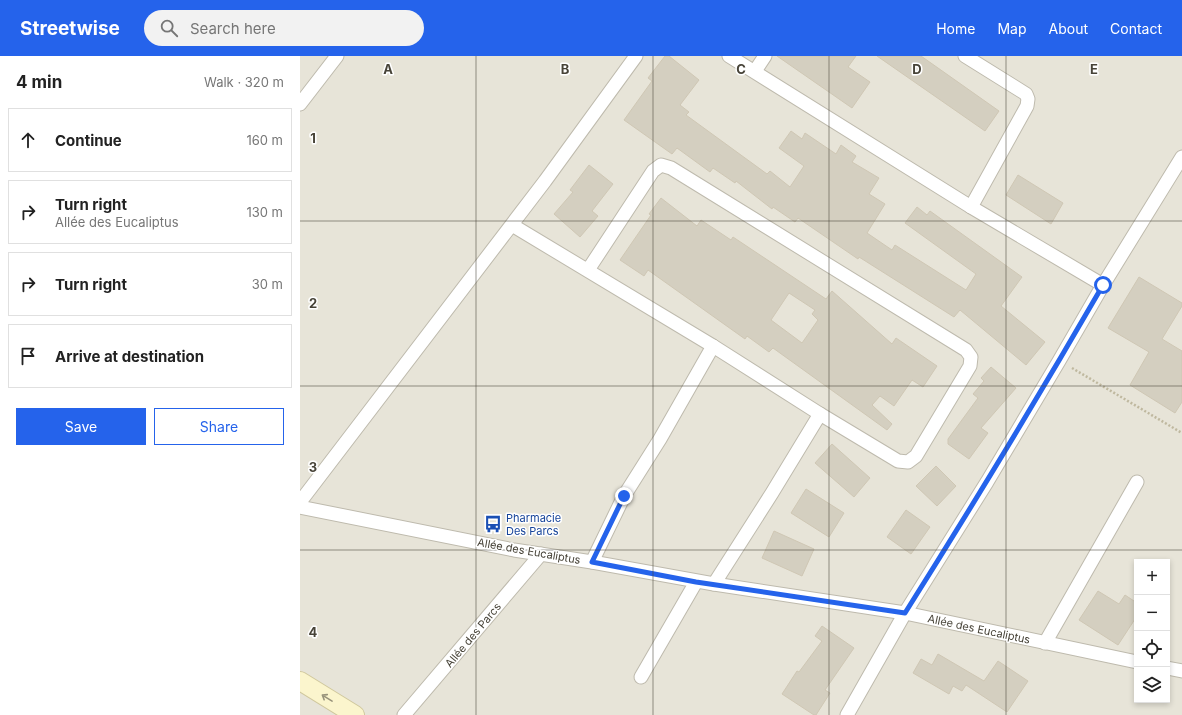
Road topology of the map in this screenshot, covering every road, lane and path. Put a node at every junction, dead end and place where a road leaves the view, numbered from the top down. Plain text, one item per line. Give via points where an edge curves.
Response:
1 (336, 56) edge
2 (636, 56) edge
3 (729, 56) edge
4 (765, 56) edge
5 (965, 56) edge
6 (755, 71) junction
7 (300, 104) edge
8 (1182, 157) edge
9 (971, 208) junction
10 (512, 225) junction
11 (588, 270) junction
12 (1103, 285) junction
13 (713, 346) junction
14 (1059, 361) junction
15 (820, 414) junction
16 (1182, 433) edge
17 (1136, 482) dead end
18 (300, 502) edge
19 (300, 507) edge
20 (541, 554) junction
21 (592, 562) junction
22 (696, 582) junction
23 (714, 584) junction
24 (905, 613) junction
25 (1046, 642) junction
26 (1134, 661) edge
27 (1170, 669) edge
28 (1182, 671) edge
29 (641, 677) dead end
30 (300, 681) edge
31 (355, 715) edge
32 (404, 715) edge
33 (847, 715) edge

1 - 7 street
2 - 10 street
3 - 6 street
4 - 6 street
5 - 9 street via 1026,94 1028,99 1027,106
6 - 9 street
8 - 12 street
9 - 12 street
10 - 11 street
10 - 18 street
11 - 13 street
11 - 15 street via 653,171 661,165 678,172 966,350 971,357 966,373 916,456 908,462 898,461
12 - 14 street
13 - 15 street
13 - 21 street via 624,496
14 - 16 path
14 - 24 street
15 - 23 street
17 - 25 street
19 - 20 street, Allée des Eucaliptus
20 - 21 street, Allée des Eucaliptus
20 - 32 street, Allée des Parcs
21 - 22 street, Allée des Eucaliptus
22 - 23 street, Allée des Eucaliptus
22 - 29 street
23 - 24 street, Allée des Eucaliptus
24 - 25 street, Allée des Eucaliptus
24 - 33 street
25 - 26 street, Allée des Eucaliptus
27 - 28 street
31 -> 30 street

